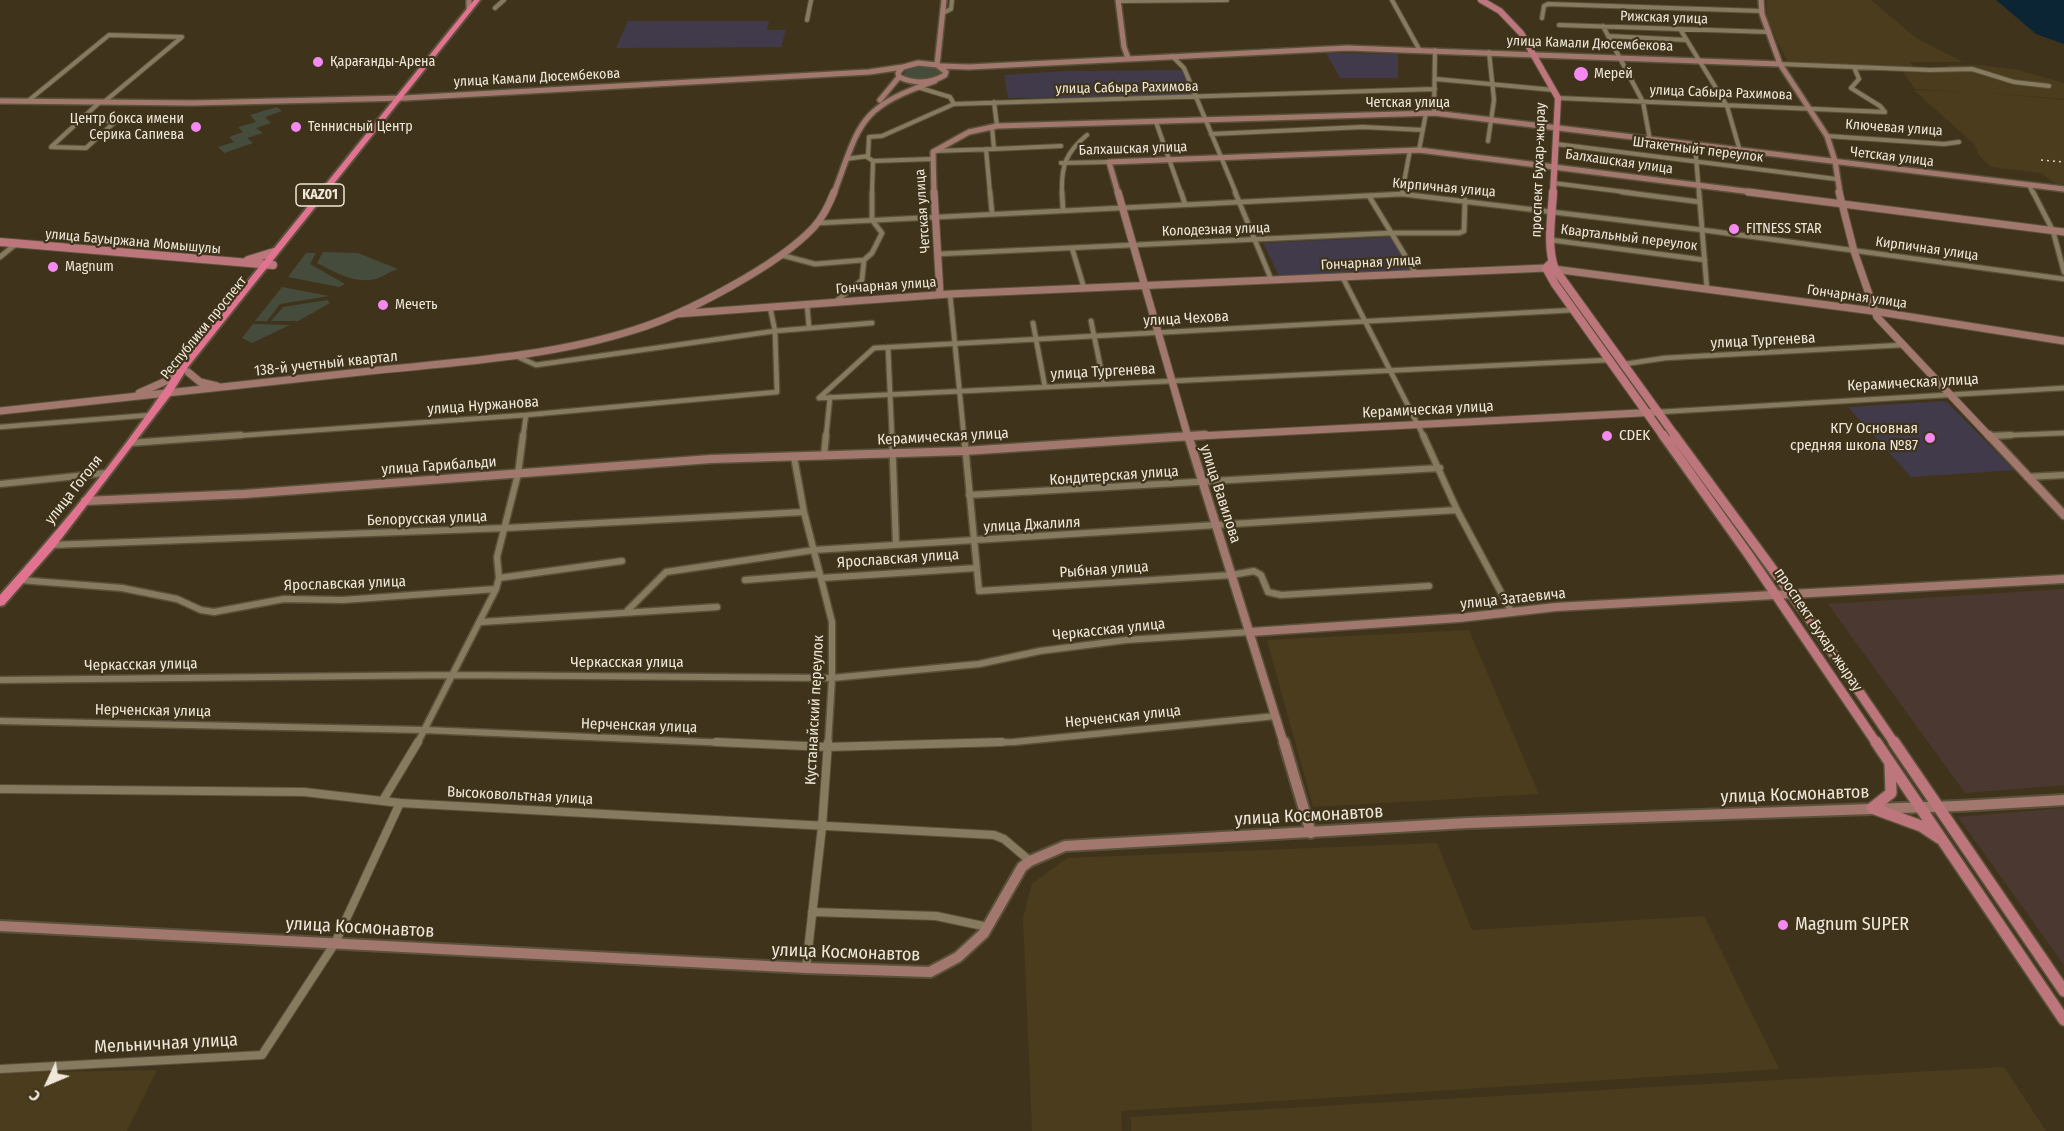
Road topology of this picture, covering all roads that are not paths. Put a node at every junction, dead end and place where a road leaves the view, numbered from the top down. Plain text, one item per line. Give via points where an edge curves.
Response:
1 (469, 0) edge
2 (477, 0) edge
3 (485, 0) edge
4 (504, 0) edge
5 (811, 0) edge
6 (944, 0) edge
7 (952, 0) edge
8 (1227, 0) edge
9 (1392, 0) edge
10 (1481, 0) edge
11 (1761, 0) edge
12 (1118, 1) edge
13 (495, 8) dead end
14 (468, 10) junction
15 (1761, 11) junction
16 (943, 13) junction
17 (1542, 18) dead end
18 (807, 20) dead end
19 (1559, 25) dead end
20 (1603, 26) junction
21 (1680, 29) junction
22 (1769, 32) junction
23 (1608, 36) junction
24 (1686, 40) junction
25 (940, 47) junction
26 (1419, 50) junction
27 (1435, 50) junction
28 (1489, 52) junction
29 (1535, 55) junction
30 (1172, 56) junction
31 (1618, 57) junction
32 (1128, 58) junction
33 (1699, 59) junction
34 (912, 64) junction
35 (1780, 64) junction
36 (939, 65) junction
37 (1854, 67) junction
38 (903, 68) junction
39 (969, 68) junction
40 (869, 72) junction
41 (899, 76) junction
42 (1436, 79) junction
43 (938, 80) junction
44 (1493, 84) junction
45 (2049, 86) dead end
46 (917, 87) junction
47 (1435, 89) junction
48 (1554, 90) junction
49 (402, 98) junction
50 (1196, 98) junction
51 (1558, 98) junction
52 (0, 101) edge
53 (28, 101) junction
54 (102, 102) junction
55 (994, 102) junction
56 (1642, 102) junction
57 (879, 103) junction
58 (954, 104) junction
59 (1727, 106) junction
60 (1811, 109) junction
61 (1426, 113) junction
62 (1434, 113) junction
63 (1490, 119) junction
64 (1204, 120) junction
65 (80, 121) junction
66 (1156, 122) junction
67 (995, 126) junction
68 (1556, 128) junction
69 (1423, 130) junction
70 (1211, 134) junction
71 (1087, 135) dead end
72 (1827, 136) junction
73 (1650, 140) junction
74 (1488, 141) dead end
75 (1959, 142) dead end
76 (1556, 144) junction
77 (1695, 145) junction
78 (1061, 146) dead end
79 (994, 148) junction
80 (986, 149) junction
81 (1410, 150) junction
82 (1419, 150) junction
83 (934, 151) junction
84 (1740, 151) junction
85 (867, 157) junction
86 (1220, 158) junction
87 (846, 159) junction
88 (932, 159) junction
89 (1170, 160) junction
90 (1695, 160) junction
91 (873, 161) junction
92 (1835, 161) junction
93 (1109, 162) junction
94 (1061, 163) junction
95 (1554, 166) junction
96 (1836, 179) junction
97 (1553, 183) junction
98 (2029, 185) junction
99 (1699, 186) junction
100 (2064, 189) edge
101 (1402, 194) junction
102 (1369, 196) junction
103 (1465, 200) junction
104 (1240, 201) junction
105 (1700, 202) junction
106 (1185, 204) junction
107 (1843, 204) junction
108 (1120, 207) junction
109 (1063, 210) junction
110 (1553, 211) junction
111 (992, 213) junction
112 (935, 216) junction
113 (872, 220) junction
114 (818, 223) junction
115 (1703, 230) junction
116 (2053, 231) junction
117 (2064, 232) edge
118 (1391, 233) junction
119 (1551, 240) junction
120 (1257, 241) junction
121 (0, 242) edge
122 (16, 244) junction
123 (1131, 245) junction
124 (1072, 249) junction
125 (1854, 251) junction
126 (274, 252) junction
127 (938, 254) junction
128 (781, 255) junction
129 (0, 257) edge
130 (864, 260) junction
131 (1705, 260) junction
132 (237, 262) junction
133 (265, 266) junction
134 (1551, 266) junction
135 (1415, 272) junction
136 (2064, 272) edge
137 (1342, 276) junction
138 (1271, 279) junction
139 (2064, 279) edge
140 (1144, 286) junction
141 (1084, 288) junction
142 (1707, 290) junction
143 (940, 294) junction
144 (950, 294) junction
145 (834, 302) junction
146 (807, 304) junction
147 (770, 307) junction
148 (1574, 310) junction
149 (1873, 311) junction
150 (676, 314) junction
151 (1091, 321) dead end
152 (1366, 321) junction
153 (872, 323) dead end
154 (1033, 323) dead end
155 (809, 328) junction
156 (775, 331) junction
157 (1157, 332) junction
158 (1095, 336) junction
159 (1036, 339) junction
160 (2064, 341) edge
161 (954, 343) junction
162 (1902, 345) junction
163 (888, 347) junction
164 (516, 356) junction
165 (1609, 360) junction
166 (1625, 364) junction
167 (186, 369) junction
168 (1390, 370) junction
169 (1172, 381) junction
170 (1104, 384) junction
171 (236, 387) junction
172 (1045, 387) junction
173 (2064, 388) edge
174 (959, 392) junction
175 (167, 394) junction
176 (891, 395) junction
177 (1948, 395) junction
178 (830, 397) junction
179 (819, 398) joint
180 (114, 399) junction
181 (0, 411) edge
182 (1647, 412) junction
183 (1659, 412) junction
184 (151, 415) junction
185 (526, 415) junction
186 (1416, 424) junction
187 (0, 427) edge
188 (2064, 433) edge
189 (1188, 436) junction
190 (1988, 436) junction
191 (130, 443) junction
192 (964, 451) junction
193 (892, 453) junction
194 (824, 456) junction
195 (794, 457) junction
196 (1440, 468) junction
197 (106, 473) junction
198 (518, 474) junction
199 (2064, 476) edge
200 (2027, 477) junction
201 (1202, 482) junction
202 (0, 484) edge
203 (969, 495) junction
204 (86, 501) junction
205 (1457, 510) junction
206 (804, 512) junction
207 (2064, 515) edge
208 (1216, 527) junction
209 (506, 528) junction
210 (973, 540) junction
211 (51, 545) junction
212 (896, 545) junction
213 (814, 550) junction
214 (622, 561) dead end
215 (976, 568) junction
216 (1232, 574) junction
217 (821, 576) junction
218 (499, 578) junction
219 (2064, 579) edge
220 (20, 580) junction
221 (745, 580) dead end
222 (1429, 586) dead end
223 (496, 589) junction
224 (1792, 595) junction
225 (1777, 596) junction
226 (0, 602) edge
227 (717, 607) dead end
228 (627, 611) junction
229 (1511, 611) junction
230 (481, 622) junction
231 (1251, 632) junction
232 (453, 675) junction
233 (832, 678) junction
234 (0, 680) edge
235 (1276, 716) junction
236 (0, 721) edge
237 (425, 730) junction
238 (827, 747) junction
239 (1890, 761) junction
240 (0, 789) edge
241 (383, 800) junction
242 (2064, 800) edge
243 (400, 802) junction
244 (1921, 807) junction
245 (1939, 807) junction
246 (1872, 808) junction
247 (822, 827) junction
248 (1311, 833) junction
249 (1945, 842) junction
250 (1030, 861) junction
251 (812, 912) junction
252 (0, 926) edge
253 (988, 927) junction
254 (335, 943) junction
255 (806, 968) junction
256 (2064, 991) edge
257 (2064, 1020) edge
258 (0, 1069) edge

1 - 14 street
2 - 14 highway, Республики проспект / KАZ01
3 - 49 highway, Республики проспект / KАZ01
4 - 13 street
5 - 18 street
6 - 16 street
7 - 16 street via 951,9
8 - 12 street
9 - 26 street
10 - 29 main road, проспект Бухар-жырау via 1508,17
11 - 15 street, Ключевая улица
12 - 32 street
14 - 49 highway, Республики проспект / KАZ01
15 - 17 street via 1548,4
15 - 22 street, Ключевая улица
16 - 25 street
19 - 20 street, Рижская улица
20 - 21 street, Рижская улица
20 - 23 street
21 - 22 street, Рижская улица
21 - 24 street
22 - 35 street, Ключевая улица
23 - 24 street
23 - 31 street
24 - 33 street
25 - 34 street via 927,59
25 - 36 street
26 - 27 street, улица Камали Дюсембекова
26 - 30 street, улица Камали Дюсембекова via 1317,49
27 - 28 street, улица Камали Дюсембекова
27 - 42 street
28 - 29 street, улица Камали Дюсембекова
28 - 44 street
29 - 31 street, улица Камали Дюсембекова
29 - 48 main road, проспект Бухар-жырау
30 - 32 street, улица Камали Дюсембекова
30 - 50 street via 1184,68
31 - 33 street, улица Камали Дюсембекова
31 - 56 street
32 - 39 street, улица Камали Дюсембекова
33 - 35 street, улица Камали Дюсембекова
33 - 59 street
34 - 36 street
34 - 38 street
35 - 37 street, улица Камали Дюсембекова
35 - 60 street, Ключевая улица
36 - 39 street
36 - 43 street via 946,72
37 - 45 street, улица Камали Дюсембекова via 1972,69 2014,82
37 - 60 street, улица Сабыра Рахимова via 1859,79 1851,88 1885,111
38 - 40 street
38 - 41 street
39 - 43 street
40 - 41 street
40 - 49 street, улица Камали Дюсембекова
41 - 43 street via 916,82
41 - 57 street
42 - 44 street
42 - 47 street
43 - 46 street
44 - 48 street
44 - 63 street
46 - 57 street
46 - 58 street via 950,97
47 - 50 street, улица Сабыра Рахимова
47 - 62 street
48 - 51 main road, проспект Бухар-жырау
49 - 54 street, улица Камали Дюсембекова
49 - 126 highway, Республики проспект / KАZ01
49 - 133 highway, Республики проспект / KАZ01
50 - 55 street, улица Сабыра Рахимова
50 - 64 street
51 - 56 street, улица Сабыра Рахимова
51 - 68 main road, проспект Бухар-жырау
52 - 53 street, улица Камали Дюсембекова
53 - 54 street, улица Камали Дюсембекова
53 - 54 street via 110,35 182,37
54 - 65 street
55 - 58 street, улица Сабыра Рахимова
55 - 67 street
56 - 59 street, улица Сабыра Рахимова
56 - 73 street
57 - 87 street via 862,120
58 - 85 street, улица Сабыра Рахимова via 882,136 869,137
59 - 60 street, улица Сабыра Рахимова
59 - 84 street
60 - 72 street, Ключевая улица
61 - 62 street, Четская улица
61 - 64 street, Четская улица
61 - 69 street
62 - 63 street, Четская улица
63 - 68 street, Четская улица
63 - 74 street
64 - 66 street, Четская улица
64 - 70 street
65 - 65 street via 74,126 51,147 86,148 116,121
66 - 67 street, Четская улица
66 - 89 street
67 - 79 street
67 - 83 street, Четская улица via 969,132
68 - 73 street, Четская улица
68 - 76 main road, проспект Бухар-жырау
69 - 70 street via 1363,128
69 - 82 street
70 - 86 street
71 - 94 street via 1069,148
72 - 75 street, Ключевая улица
72 - 92 street, Ключевая улица
73 - 77 street, Четская улица
76 - 90 street, Штакетныйт переулок
76 - 95 main road, проспект Бухар-жырау
77 - 84 street, Четская улица
77 - 90 street
78 - 79 street
79 - 80 street
80 - 83 street
80 - 111 street
81 - 82 street, Балхашская улица
81 - 86 street, Балхашская улица
81 - 101 street
82 - 95 street, Балхашская улица
83 - 88 street, Четская улица
84 - 92 street, Четская улица
85 - 87 street
85 - 91 street
86 - 89 street, Балхашская улица
86 - 104 street
87 - 114 street
88 - 91 street
88 - 112 street, Четская улица
89 - 93 street, Балхашская улица
89 - 106 street
90 - 96 street, Штакетныйт переулок
90 - 99 street
91 - 113 street
92 - 96 street, Ключевая улица
92 - 98 street, Четская улица
93 - 94 street, Балхашская улица
93 - 108 street, улица Вавилова
94 - 109 street
95 - 97 main road, проспект Бухар-жырау
95 - 99 street, Балхашская улица
96 - 107 street, Ключевая улица
97 - 105 street, Балхашская улица
97 - 110 main road, проспект Бухар-жырау
98 - 100 street, Четская улица
98 - 116 street
99 - 105 street
99 - 107 street, Балхашская улица
101 - 102 street, Кирпичная улица
101 - 103 street, Кирпичная улица
102 - 104 street, Кирпичная улица
102 - 118 street
103 - 110 street, Кирпичная улица
103 - 118 street, Колодезная улица via 1462,232
104 - 106 street, Кирпичная улица
104 - 120 street
105 - 115 street
106 - 108 street, Кирпичная улица
107 - 116 street, Балхашская улица
107 - 125 street, Ключевая улица
108 - 109 street, Кирпичная улица
108 - 123 street, улица Вавилова
109 - 111 street, Кирпичная улица
110 - 115 street, Кирпичная улица
110 - 119 main road, проспект Бухар-жырау
111 - 112 street, Кирпичная улица
112 - 113 street, Кирпичная улица
112 - 127 street, Четская улица
113 - 114 street, Кирпичная улица
113 - 130 street via 882,232
114 - 128 street
115 - 125 street, Кирпичная улица
115 - 131 street
116 - 117 street, Балхашская улица
116 - 136 street
118 - 120 street, Колодезная улица
118 - 135 street
119 - 131 street, Квартальный переулок
119 - 134 main road, проспект Бухар-жырау
120 - 123 street, Колодезная улица
120 - 138 street
121 - 122 main road, улица Бауыржана Момышулы
122 - 129 street
122 - 132 main road, улица Бауыржана Момышулы
123 - 124 street, Колодезная улица
123 - 140 street, улица Вавилова
124 - 127 street, Колодезная улица
124 - 141 street
125 - 139 street, Кирпичная улица
125 - 149 street, Ключевая улица
126 - 132 main road
126 - 133 highway, Республики проспект / KАZ01
127 - 143 street, Четская улица
128 - 130 street via 815,264
128 - 150 street
130 - 145 street via 862,280
131 - 142 street
132 - 133 main road
133 - 167 highway, Республики проспект / KАZ01
133 - 167 highway, Республики проспект / KАZ01
134 - 135 street, Гончарная улица
134 - 142 street, Гончарная улица
134 - 148 main road, проспект Бухар-жырау
134 - 166 main road, проспект Бухар-жырау
135 - 137 street, Гончарная улица
137 - 138 street, Гончарная улица
137 - 152 street
138 - 140 street, Гончарная улица
140 - 141 street, Гончарная улица
140 - 157 street, улица Вавилова
141 - 144 street, Гончарная улица
142 - 149 street, Гончарная улица
143 - 144 street, Гончарная улица
143 - 145 street, Гончарная улица
144 - 161 street
145 - 146 street, Гончарная улица
146 - 147 street, Гончарная улица
146 - 155 street
147 - 150 street, Гончарная улица
147 - 156 street, улица Нуржанова
148 - 152 street, улица Чехова
148 - 165 main road, проспект Бухар-жырау
149 - 160 street, Гончарная улица
149 - 162 street, Ключевая улица
150 - 164 street, 138-й учетный квартал via 589,342
151 - 158 street
152 - 157 street, улица Чехова
152 - 168 street
153 - 155 street
154 - 159 street
155 - 156 street
156 - 164 street via 536,364
156 - 185 street, улица Нуржанова via 777,392
157 - 158 street, улица Чехова
157 - 169 street, улица Вавилова
158 - 159 street, улица Чехова
158 - 170 street
159 - 161 street, улица Чехова
159 - 172 street
161 - 163 street, улица Чехова
161 - 174 street
162 - 166 street, улица Тургенева via 1665,358
162 - 177 street, Ключевая улица
163 - 176 street
163 - 179 street, улица Чехова via 874,348
164 - 171 street, 138-й учетный квартал
165 - 168 street, улица Тургенева
165 - 182 main road, проспект Бухар-жырау
166 - 183 main road, проспект Бухар-жырау
167 - 171 street via 205,384
167 - 175 highway, Республики проспект / KАZ01
167 - 180 street via 157,386
168 - 169 street, улица Тургенева
168 - 186 street
169 - 170 street, улица Тургенева
169 - 189 street, улица Вавилова
170 - 172 street, улица Тургенева
171 - 175 street, 138-й учетный квартал
172 - 174 street, улица Тургенева
173 - 177 street, Керамическая улица
174 - 176 street, улица Тургенева
174 - 192 street
175 - 180 street, 138-й учетный квартал
175 - 184 highway, улица Гоголя / KАZ01
176 - 178 street, улица Тургенева
176 - 193 street
177 - 183 street, Керамическая улица
177 - 190 street, Ключевая улица
178 - 179 street, улица Тургенева
178 - 194 street
180 - 181 street, 138-й учетный квартал
182 - 183 street, Керамическая улица
182 - 186 street, Керамическая улица
182 - 225 main road, проспект Бухар-жырау
183 - 224 main road, проспект Бухар-жырау
184 - 187 street
184 - 191 highway, улица Гоголя / KАZ01
185 - 191 street, улица Нуржанова
185 - 198 street
186 - 189 street, Керамическая улица
186 - 196 street
188 - 190 street
189 - 192 street, Керамическая улица
189 - 201 street, улица Вавилова
190 - 200 street, Ключевая улица
191 - 197 highway, улица Гоголя / KАZ01
192 - 193 street, Керамическая улица
192 - 203 street
193 - 194 street, Керамическая улица
193 - 212 street
194 - 195 street, Керамическая улица
195 - 198 street, улица Гарибальди via 711,459
195 - 206 street, Кустанайский переулок
196 - 201 street, Кондитерская улица
196 - 205 street
197 - 202 street
197 - 204 highway, улица Гоголя / KАZ01
198 - 204 street, улица Гарибальди
198 - 209 street
199 - 200 street
200 - 207 street, Ключевая улица
201 - 203 street, Кондитерская улица
201 - 208 street, улица Вавилова
203 - 210 street
204 - 211 highway, улица Гоголя / KАZ01
205 - 208 street, улица Джалиля
205 - 229 street
206 - 209 street, Белорусская улица
206 - 213 street, Кустанайский переулок
208 - 210 street, улица Джалиля
208 - 216 street, улица Вавилова
209 - 211 street, Белорусская улица
209 - 218 street via 497,557
210 - 212 street, улица Джалиля
210 - 215 street
211 - 220 highway, улица Гоголя / KАZ01
212 - 213 street, улица Джалиля
213 - 217 street, Кустанайский переулок
213 - 228 street, улица Джалиля via 666,572
214 - 218 street
215 - 216 street, Рыбная улица via 978,589 985,592
215 - 217 street, Ярославская улица
216 - 222 street, Рыбная улица via 1259,573 1268,592 1281,595
216 - 231 street, улица Вавилова
217 - 221 street, Ярославская улица
217 - 233 street, Кустанайский переулок via 832,622
218 - 223 street
219 - 224 street, улица Затаевича
220 - 223 street, Ярославская улица via 122,588 177,599 214,612 284,599 343,600
220 - 226 highway, улица Гоголя / KАZ01
223 - 230 street
224 - 225 street, улица Затаевича
224 - 245 main road, проспект Бухар-жырау
225 - 229 street, улица Затаевича
225 - 239 main road, проспект Бухар-жырау
227 - 228 street
228 - 230 street
229 - 231 street, улица Затаевича
230 - 232 street
231 - 233 street, Черкасская улица via 1126,640 1040,651 979,664
231 - 235 street, улица Вавилова
232 - 233 street, Черкасская улица
232 - 234 street, Черкасская улица
232 - 237 street
233 - 238 street, Кустанайский переулок
235 - 238 street, Нерченская улица via 1014,742
235 - 248 street, улица Вавилова
236 - 237 street, Нерченская улица
237 - 238 street, Нерченская улица
237 - 241 street
238 - 247 street, Кустанайский переулок
239 - 244 main road, проспект Бухар-жырау
239 - 246 main road via 1891,793
240 - 241 street, Высоковольтная улица via 304,792
241 - 243 street, Высоковольтная улица
242 - 245 street, улица Космонавтов
243 - 247 street, Высоковольтная улица
243 - 254 street
244 - 245 street, улица Космонавтов
244 - 246 street, улица Космонавтов
244 - 249 main road, проспект Бухар-жырау
245 - 256 main road, проспект Бухар-жырау
246 - 248 street, улица Космонавтов via 1467,822
246 - 249 main road via 1921,826
247 - 250 street, Высоковольтная улица via 994,835
247 - 251 street, Кустанайский переулок
248 - 250 street, улица Космонавтов via 1065,846
249 - 257 main road, проспект Бухар-жырау
250 - 253 street, улица Космонавтов via 1022,867
251 - 253 street via 936,916
251 - 255 street, Кустанайский переулок
252 - 254 street, улица Космонавтов
253 - 255 street, улица Космонавтов via 958,957 930,972
254 - 255 street, улица Космонавтов
254 - 258 street, Мельничная улица via 262,1055

